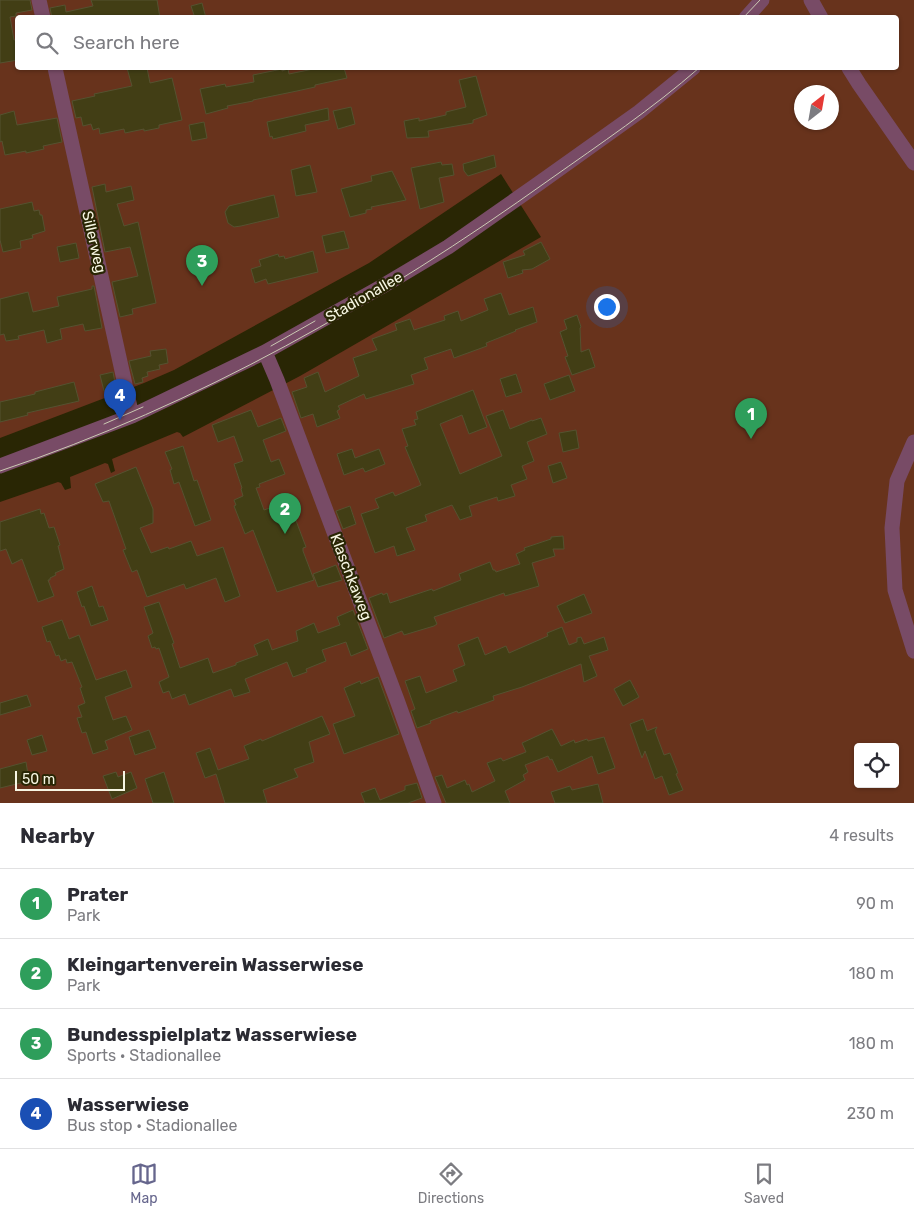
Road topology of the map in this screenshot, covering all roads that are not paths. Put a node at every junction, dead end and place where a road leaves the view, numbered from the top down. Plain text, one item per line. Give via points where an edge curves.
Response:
1 (39, 0) edge
2 (762, 0) edge
3 (811, 0) edge
4 (42, 15) edge
5 (749, 15) edge
6 (819, 15) edge
7 (54, 70) edge
8 (691, 70) edge
9 (850, 70) edge
10 (914, 163) edge
11 (264, 352) junction
12 (132, 416) junction
13 (914, 442) edge
14 (0, 466) edge
15 (914, 651) edge
16 (434, 803) edge

1 - 4 street
2 - 5 street
3 - 6 street
7 - 12 street, Sillerweg
8 - 11 street, Stadionallee via 639,112 448,247
9 - 10 street
11 - 12 street, Stadionallee
11 - 16 street, Klaschkaweg
12 - 14 street, Stadionallee
13 - 15 street via 897,481 892,528 896,590

